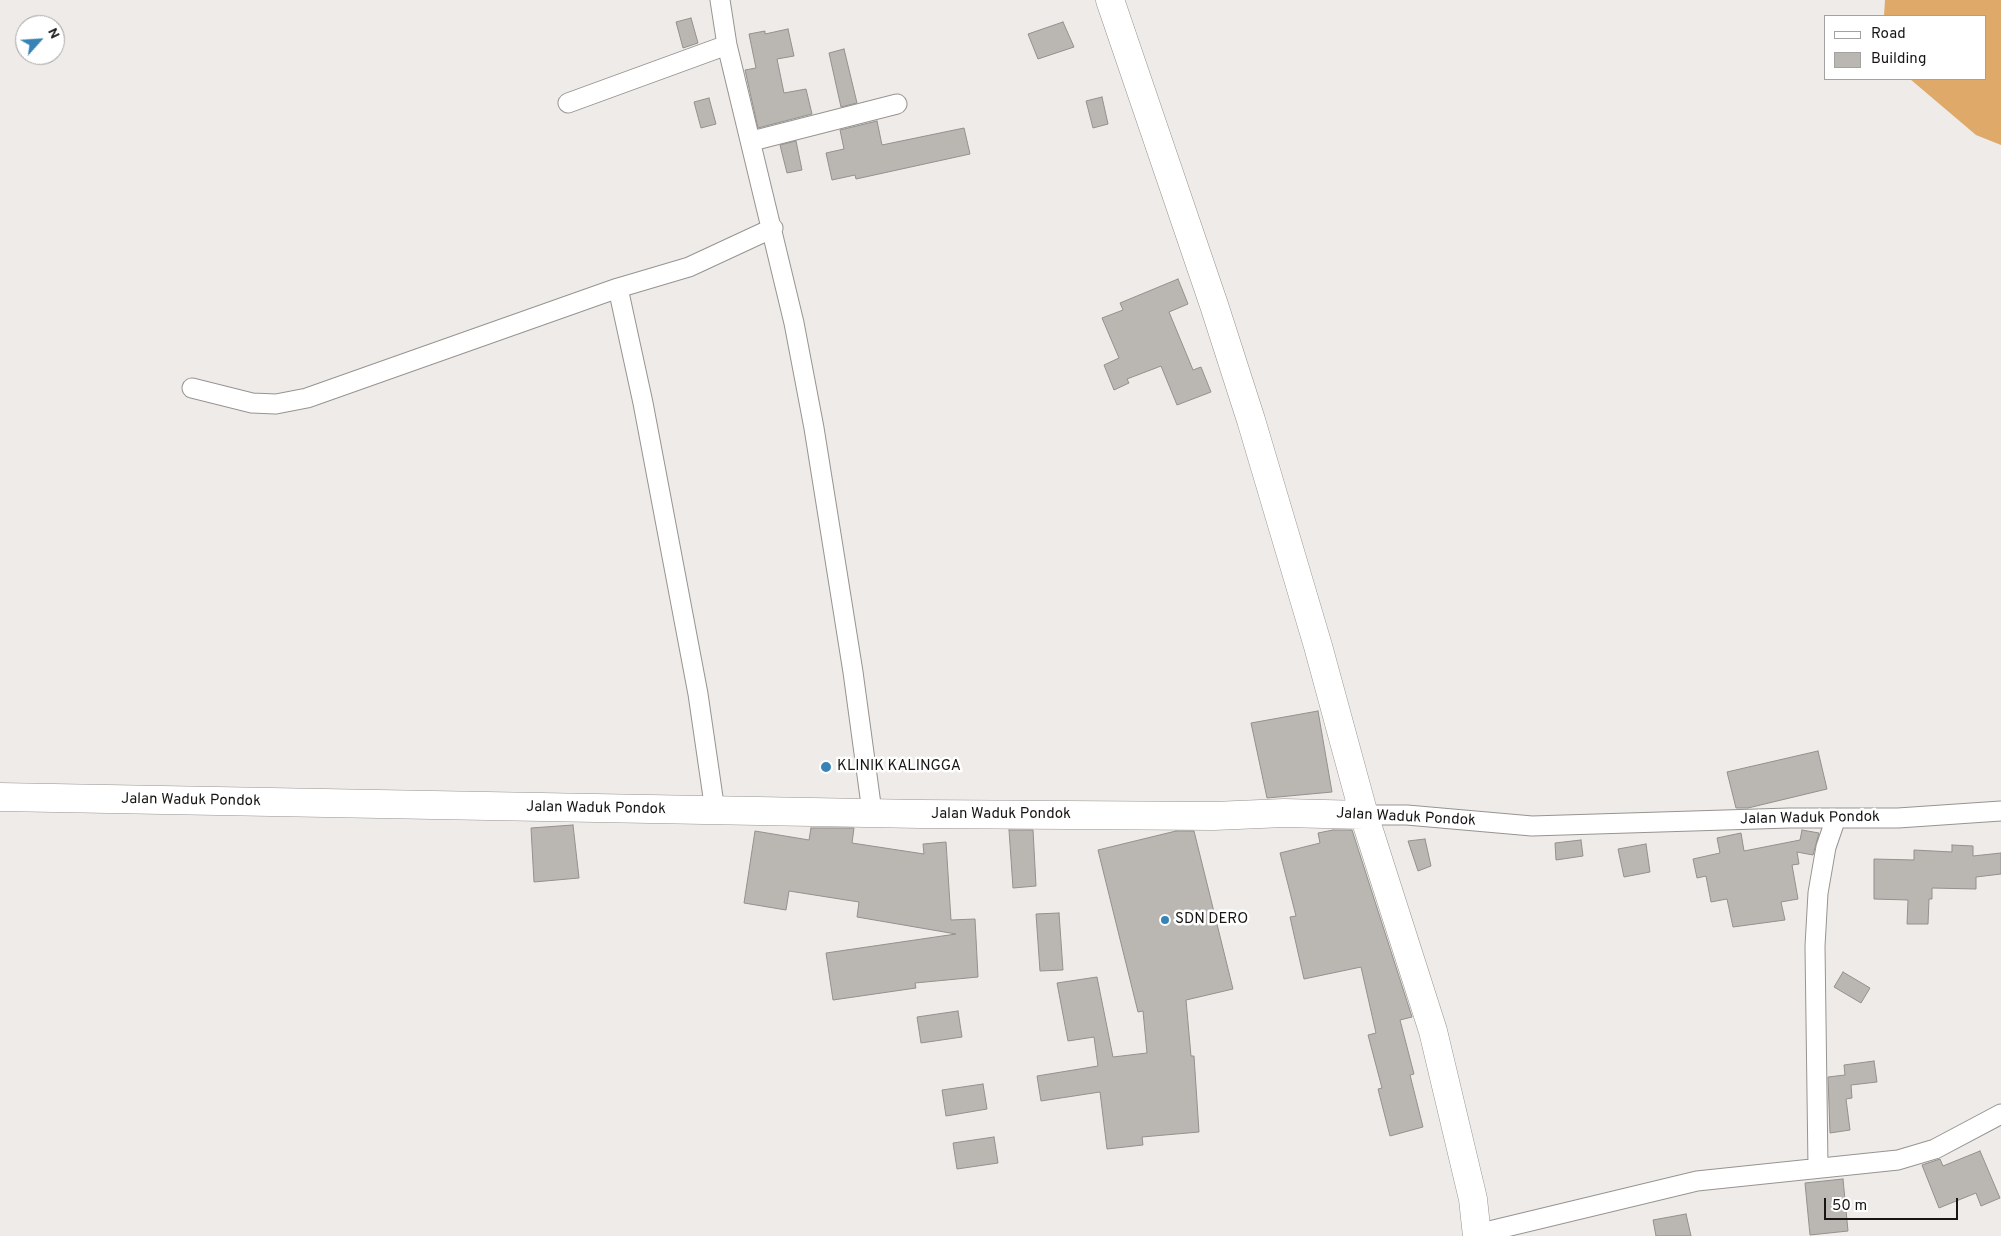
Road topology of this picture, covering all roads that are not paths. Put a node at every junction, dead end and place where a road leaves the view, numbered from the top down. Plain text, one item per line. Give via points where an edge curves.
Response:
1 (720, 0) edge
2 (1110, 0) edge
3 (727, 45) junction
4 (568, 103) dead end
5 (897, 104) dead end
6 (752, 141) junction
7 (773, 228) junction
8 (618, 288) junction
9 (192, 388) dead end
10 (0, 797) edge
11 (715, 811) junction
12 (2001, 811) edge
13 (872, 812) junction
14 (1364, 815) junction
15 (1836, 818) junction
16 (2001, 1114) edge
17 (1818, 1167) junction
18 (1477, 1235) edge

1 - 3 street
2 - 14 street via 1251,420
3 - 4 street
3 - 6 street
5 - 6 street
6 - 7 street
7 - 8 street via 689,267
7 - 13 street via 814,428 854,672
8 - 9 street via 307,398 276,404 252,403
8 - 11 street via 698,694
10 - 11 street, Jalan Waduk Pondok
11 - 13 street, Jalan Waduk Pondok
12 - 15 street, Jalan Waduk Pondok via 1898,818
13 - 14 street, Jalan Waduk Pondok
14 - 15 street, Jalan Waduk Pondok via 1407,815 1532,826
14 - 18 street via 1433,1031 1473,1199
15 - 17 street via 1826,847 1817,902
16 - 17 street via 1935,1149 1898,1160
17 - 18 street via 1697,1181

